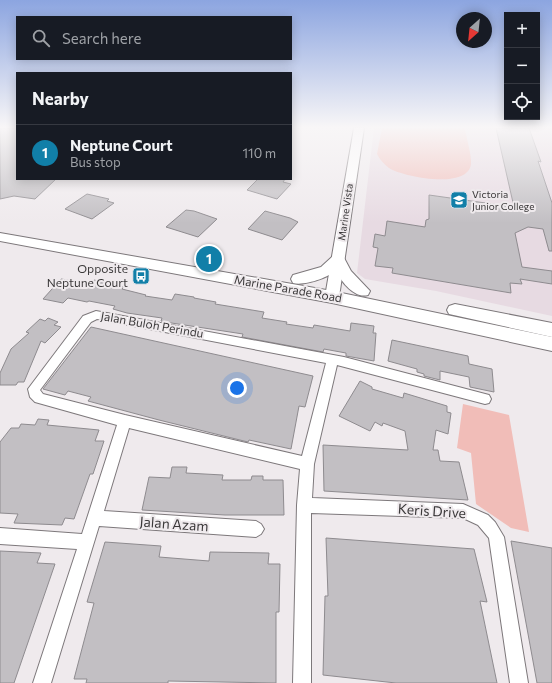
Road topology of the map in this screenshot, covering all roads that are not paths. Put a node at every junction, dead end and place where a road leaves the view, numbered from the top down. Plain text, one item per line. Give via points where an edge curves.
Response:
1 (353, 160) edge
2 (0, 227) edge
3 (0, 237) edge
4 (338, 260) junction
5 (299, 279) junction
6 (333, 291) junction
7 (362, 291) junction
8 (552, 330) edge
9 (552, 344) edge
10 (332, 360) junction
11 (485, 399) dead end
12 (125, 421) junction
13 (307, 464) junction
14 (304, 505) junction
15 (93, 518) junction
16 (256, 529) dead end
17 (0, 536) edge
18 (86, 542) junction
19 (42, 683) edge
20 (302, 683) edge
21 (519, 683) edge

1 - 4 street, Marine Vista
2 - 5 main road, Marine Parade Road
3 - 6 main road, Marine Parade Road
4 - 5 main road via 326,271
4 - 6 street, Marine Vista
4 - 7 main road via 345,274
5 - 6 main road, Marine Parade Road
6 - 7 main road, Marine Parade Road
6 - 9 main road, Marine Parade Road
7 - 8 main road, Marine Parade Road
10 - 11 street, Jalan Buloh Perindu
10 - 12 street, Jalan Buloh Perindu via 102,315 91,316 36,385 34,393 39,398
10 - 13 street
12 - 13 street, Jalan Buloh Perindu
12 - 15 street
13 - 14 street
14 - 20 street
14 - 21 street, Keris Drive via 463,511 485,520 492,527 496,537
15 - 16 street, Jalan Azam
15 - 18 street
17 - 18 street
18 - 19 street

